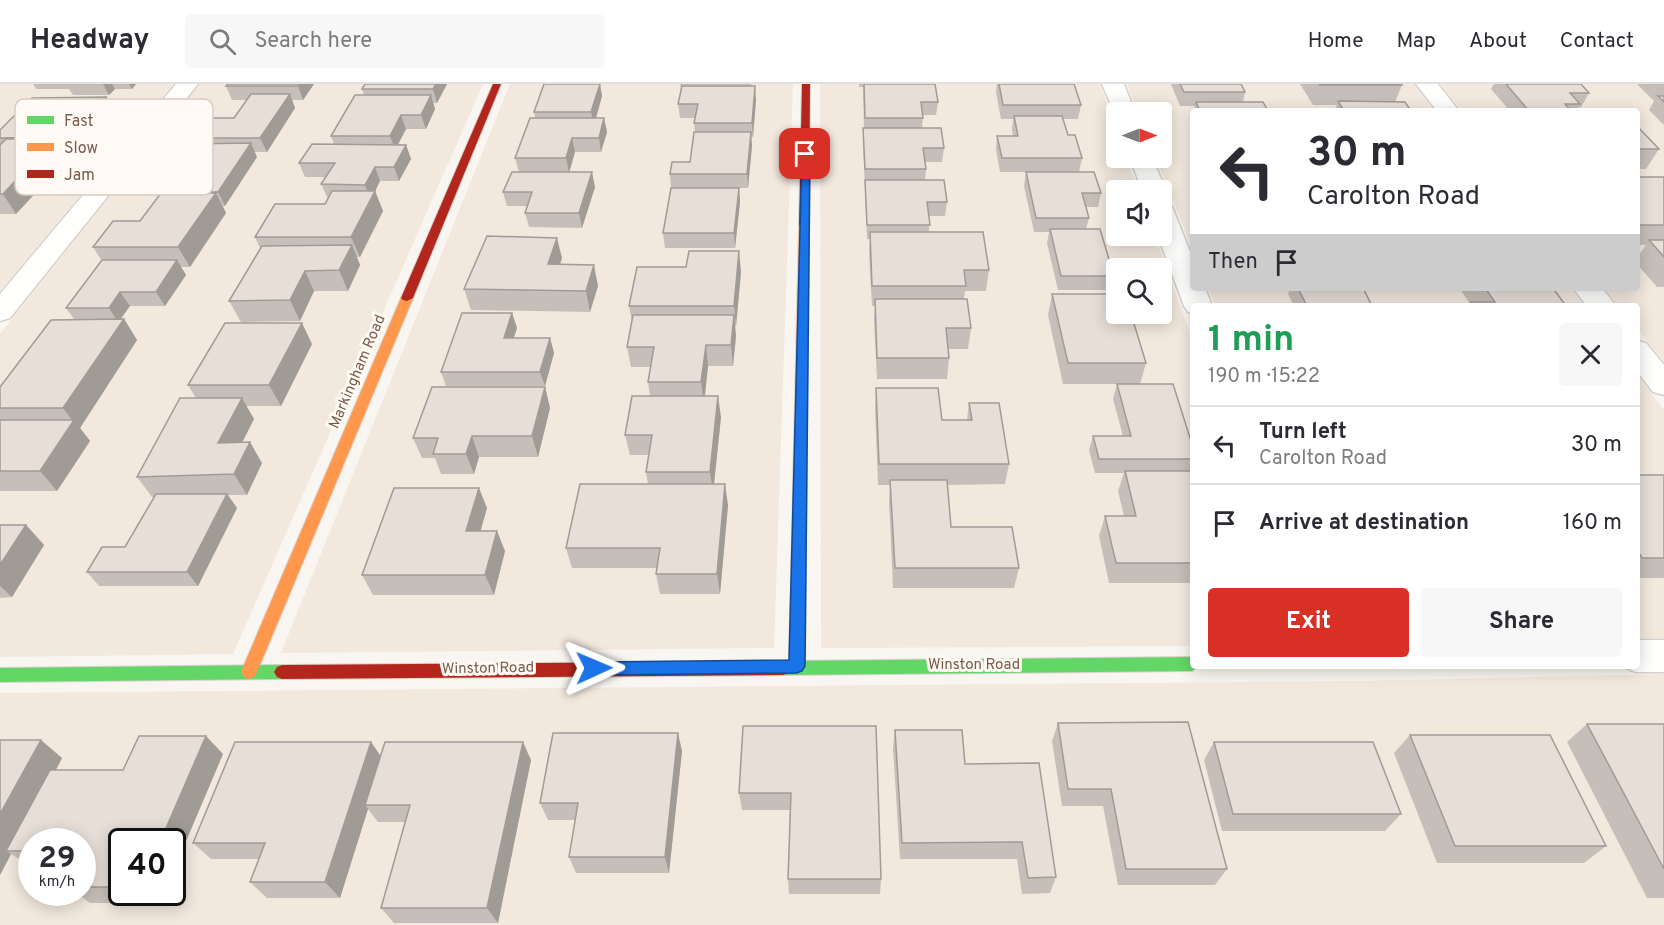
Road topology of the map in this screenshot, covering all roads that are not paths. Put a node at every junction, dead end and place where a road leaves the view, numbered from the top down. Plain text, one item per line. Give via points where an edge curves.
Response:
1 (187, 84) edge
2 (497, 84) edge
3 (806, 84) edge
4 (1113, 84) edge
5 (1427, 84) edge
6 (175, 99) edge
7 (1120, 102) edge
8 (1446, 108) edge
9 (96, 195) edge
10 (1172, 238) edge
11 (1190, 285) edge
12 (1590, 291) edge
13 (1600, 303) edge
14 (0, 312) edge
15 (1640, 355) edge
16 (1664, 385) edge
17 (1640, 656) edge
18 (1664, 656) edge
19 (1190, 664) edge
20 (797, 666) junction
21 (249, 672) junction
22 (0, 675) edge

1 - 6 street
2 - 21 street, Markingham Road
3 - 20 street
4 - 7 street
5 - 8 street
9 - 14 street
10 - 11 street
12 - 13 street
15 - 16 street
17 - 18 street
19 - 20 street, Winston Road
20 - 21 street, Winston Road
21 - 22 street, Winston Road

